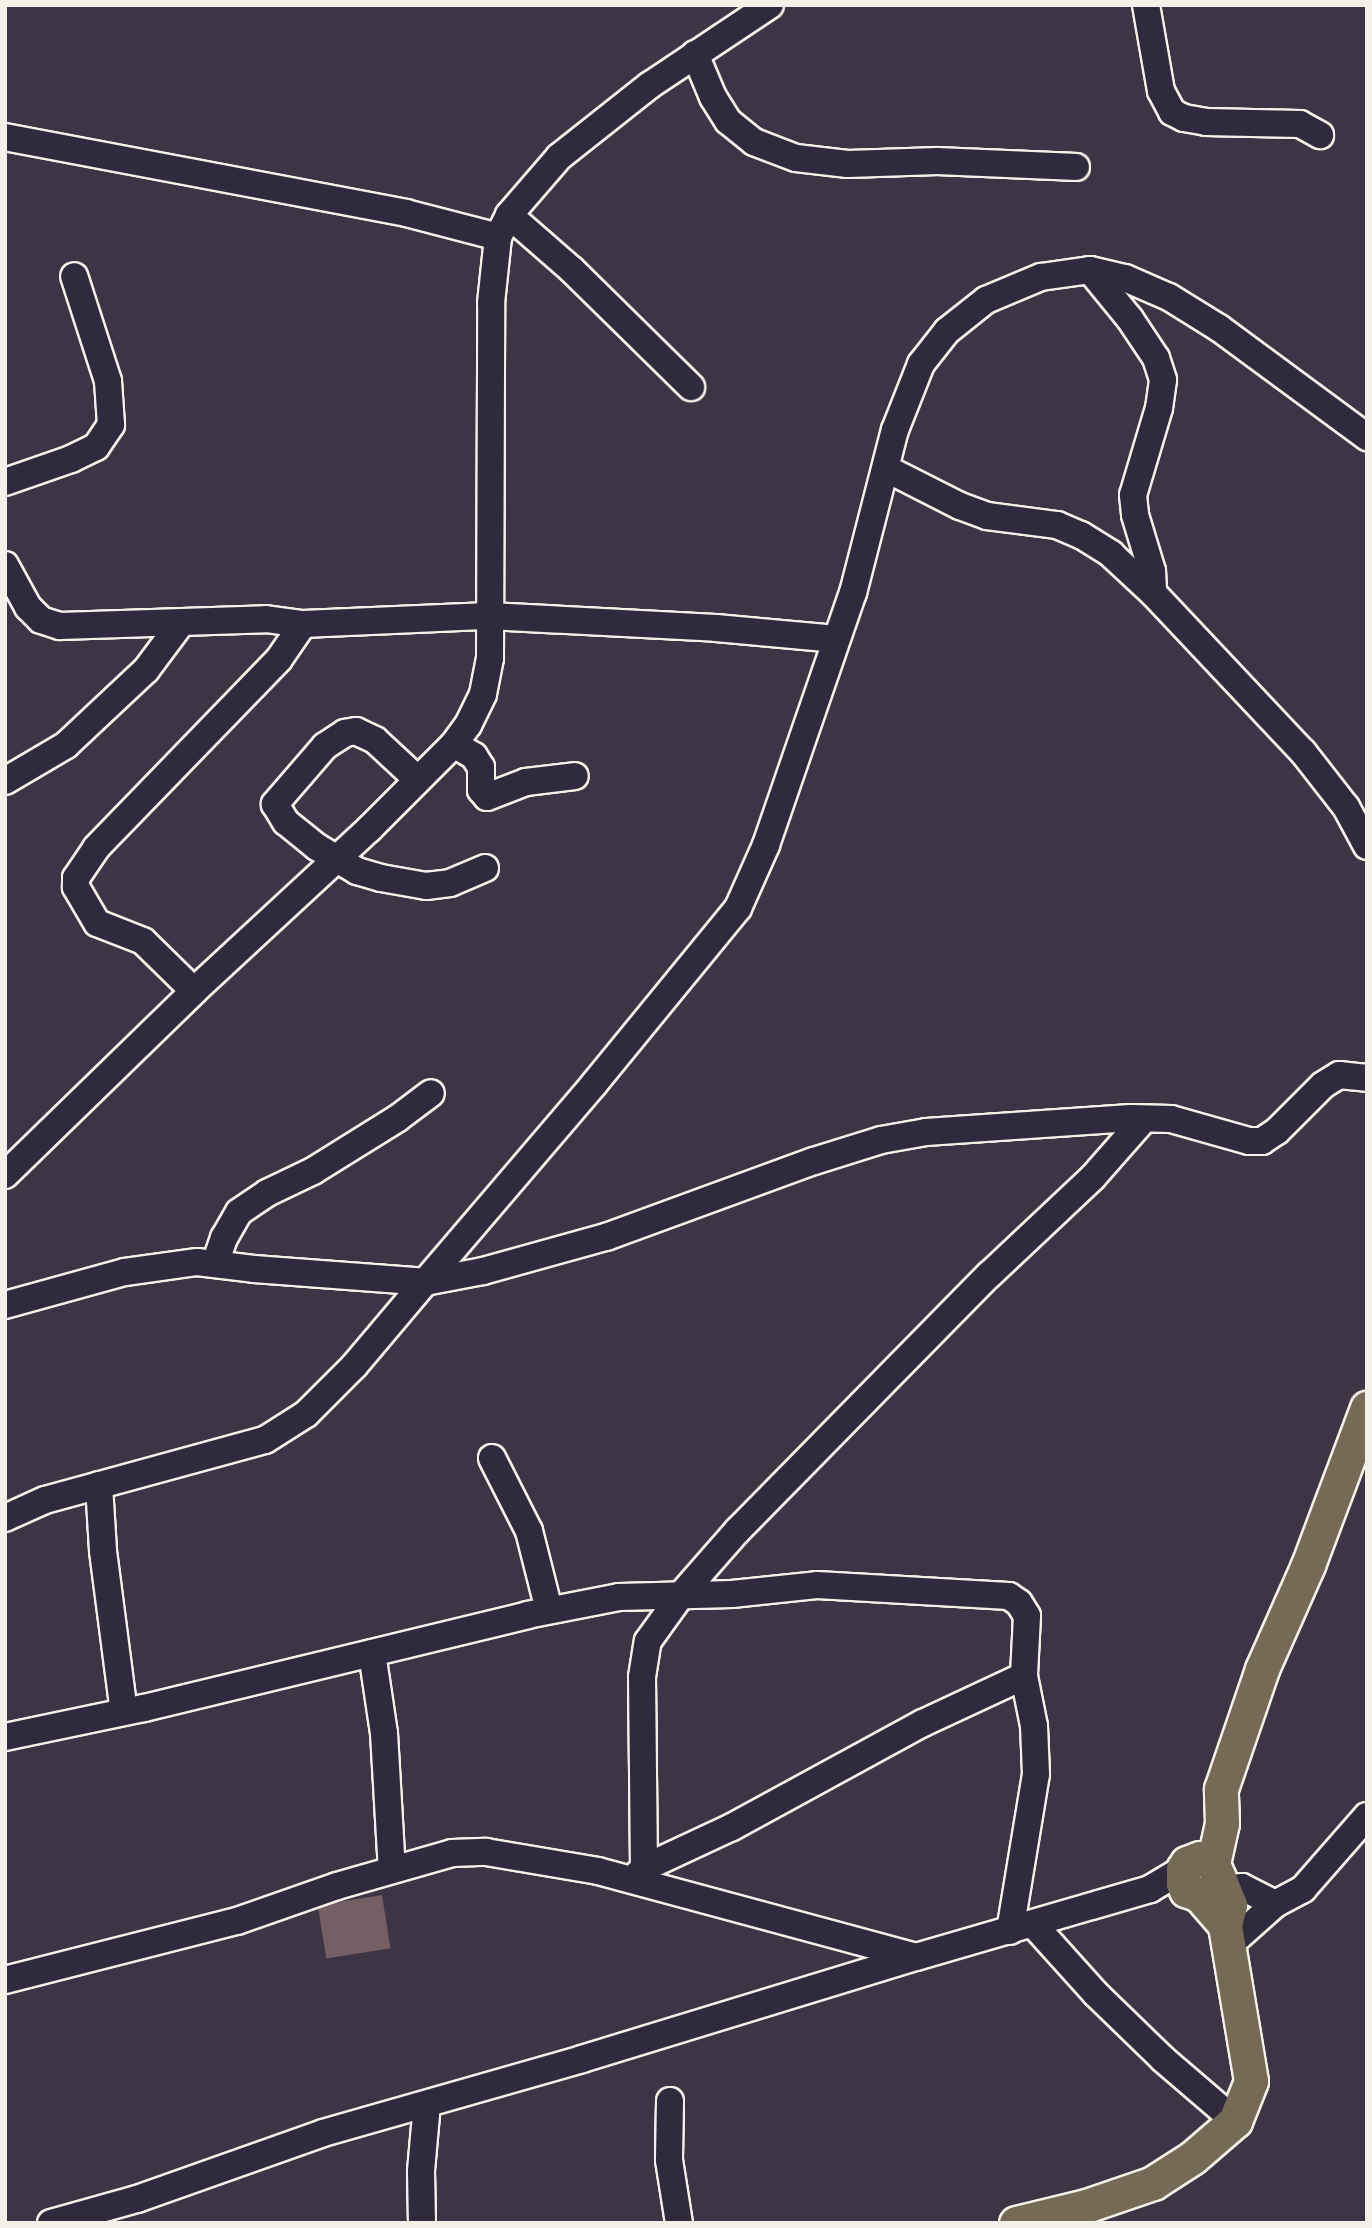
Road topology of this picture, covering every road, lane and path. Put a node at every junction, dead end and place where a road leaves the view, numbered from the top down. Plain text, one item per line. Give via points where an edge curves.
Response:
1 (770, 5) edge
2 (1146, 5) edge
3 (695, 54) junction
4 (1320, 135) dead end
5 (5, 136) edge
6 (1076, 167) dead end
7 (504, 226) junction
8 (1090, 271) junction
9 (74, 276) dead end
10 (691, 387) dead end
11 (1367, 437) edge
12 (887, 469) junction
13 (5, 481) edge
14 (5, 565) edge
15 (1153, 593) junction
16 (489, 616) junction
17 (181, 624) junction
18 (303, 625) junction
19 (836, 639) junction
20 (454, 744) junction
21 (575, 776) dead end
22 (417, 779) junction
23 (5, 781) edge
24 (1356, 811) edge
25 (1367, 846) edge
26 (336, 860) junction
27 (485, 868) dead end
28 (194, 991) junction
29 (1367, 1078) edge
30 (431, 1093) dead end
31 (1144, 1119) junction
32 (5, 1175) edge
33 (215, 1264) junction
34 (425, 1282) junction
35 (5, 1305) edge
36 (1367, 1408) edge
37 (492, 1458) dead end
38 (99, 1485) junction
39 (5, 1518) edge
40 (681, 1595) junction
41 (550, 1610) junction
42 (372, 1653) junction
43 (1024, 1676) junction
44 (124, 1712) junction
45 (5, 1737) edge
46 (1367, 1816) edge
47 (392, 1870) junction
48 (638, 1874) junction
49 (1203, 1877) junction
50 (1275, 1904) junction
51 (1021, 1927) junction
52 (1227, 1935) junction
53 (916, 1957) junction
54 (5, 1980) edge
55 (670, 2101) dead end
56 (427, 2104) junction
57 (1235, 2121) junction
58 (51, 2223) edge
59 (422, 2223) edge
60 (679, 2223) edge
61 (1016, 2223) edge

1 - 3 street
2 - 4 street via 1161,91 1172,111 1206,122 1300,124
3 - 6 street via 728,121 754,142 796,158 848,164 938,161
3 - 7 street via 559,157
5 - 7 street via 406,214
7 - 10 street via 572,270
7 - 16 street via 491,303
8 - 11 street via 1125,278 1169,297 1220,328
8 - 12 street via 1018,285 986,300 947,331 921,364 895,430
8 - 15 street via 1130,319 1156,358 1163,380 1160,408 1133,495
9 - 13 street via 108,381 111,425 96,447
12 - 15 street via 987,516 1057,525 1081,535 1111,554
12 - 19 street
14 - 17 street via 28,607 41,620 86,627
15 - 24 street
16 - 18 street
16 - 19 street
16 - 20 street via 491,658 483,695
17 - 18 street via 266,620
17 - 23 street via 146,670 66,745
18 - 28 street via 279,660 96,848 76,878 76,887 97,923 143,941
19 - 34 street via 766,845 738,908
20 - 21 street via 474,756 481,767 481,790 487,797 526,782
20 - 22 street
22 - 26 street
22 - 26 street via 360,732 345,733 325,746 275,804 286,822
24 - 25 street
26 - 27 street via 381,878 426,886 450,883
26 - 28 street
28 - 32 street
29 - 31 street via 1339,1075 1262,1141 1171,1119
30 - 33 street via 324,1165 267,1192 239,1212
31 - 34 street via 1022,1124 881,1140 606,1237
31 - 40 street via 1103,1167 989,1275 738,1530
33 - 34 street
33 - 35 street via 157,1266
34 - 38 street via 354,1366 306,1414 265,1440
36 - 49 main road via 1308,1565 1262,1669 1221,1789 1220,1833
37 - 41 street via 529,1531
38 - 39 street via 45,1500
38 - 44 street
40 - 41 street via 619,1597
40 - 43 street via 817,1585 1009,1596 1027,1616
40 - 48 street via 648,1641 643,1658
41 - 42 street
42 - 44 street
42 - 47 street via 384,1733
43 - 48 street via 923,1723
43 - 51 street via 1037,1774
44 - 45 street
46 - 50 street via 1316,1877
47 - 48 street via 452,1853 486,1852
47 - 54 street via 236,1921
48 - 53 street
49 - 50 street via 1242,1887
49 - 51 street
49 - 52 main road
50 - 52 street
51 - 53 street
51 - 57 street
52 - 57 main road via 1251,2081
53 - 56 street
55 - 60 street via 669,2160
56 - 58 street via 323,2133 136,2199
56 - 59 street
57 - 61 main road via 1192,2158 1153,2183

